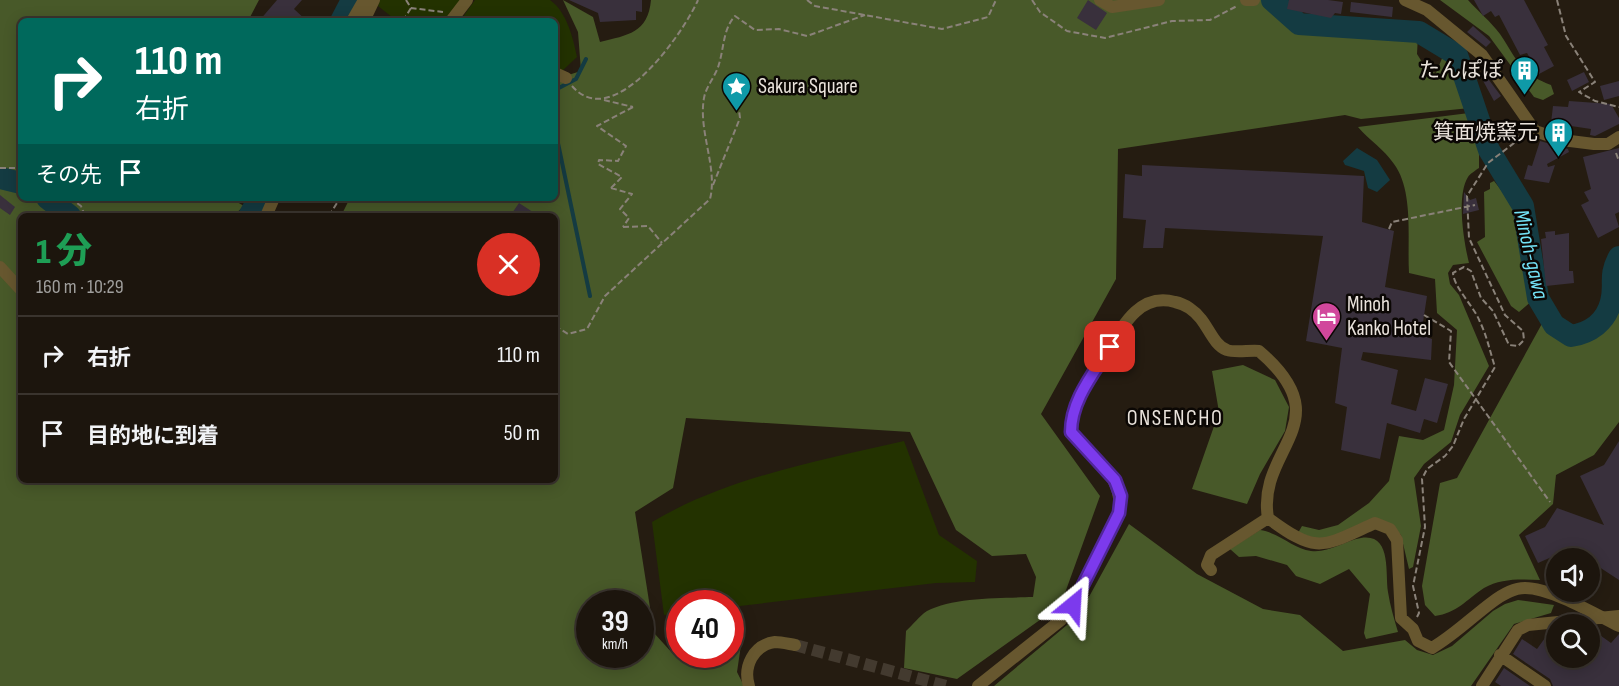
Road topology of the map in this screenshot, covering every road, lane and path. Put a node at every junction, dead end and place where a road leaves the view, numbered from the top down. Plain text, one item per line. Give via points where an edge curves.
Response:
1 (364, 0) edge
2 (374, 0) edge
3 (406, 0) edge
4 (467, 0) edge
5 (698, 0) edge
6 (807, 0) edge
7 (996, 0) edge
8 (1032, 0) edge
9 (1100, 0) edge
10 (1159, 0) edge
11 (1247, 0) edge
12 (1254, 0) edge
13 (1405, 0) edge
14 (1557, 0) edge
15 (411, 9) junction
16 (865, 15) junction
17 (447, 16) edge
18 (354, 18) edge
19 (365, 18) edge
20 (405, 18) edge
21 (564, 79) edge
22 (604, 99) junction
23 (1619, 107) edge
24 (739, 110) dead end
25 (1528, 125) junction
26 (1619, 137) edge
27 (0, 168) edge
28 (18, 168) edge
29 (713, 185) junction
30 (74, 201) edge
31 (1467, 202) junction
32 (84, 213) edge
33 (1389, 229) dead end
34 (662, 243) junction
35 (0, 267) edge
36 (18, 287) edge
37 (1424, 315) dead end
38 (558, 328) edge
39 (1550, 502) dead end
40 (1268, 518) junction
41 (1211, 570) dead end
42 (1594, 614) edge
43 (1600, 616) edge
44 (1619, 616) edge
45 (1600, 617) edge
46 (1546, 623) edge
47 (1619, 627) edge
48 (1413, 629) junction
49 (795, 645) tunnel mouth
50 (1500, 655) junction
51 (1485, 685) edge
52 (749, 686) edge
53 (978, 686) edge
54 (1545, 686) edge

1 - 18 street
2 - 19 street
3 - 15 path
4 - 17 street
5 - 22 path via 689,20 666,51 625,92
6 - 16 path via 815,6
7 - 16 path via 988,17 942,29
8 - 11 path via 1040,12 1067,32 1105,38 1172,21 1210,20
9 - 10 street via 1112,7
11 - 12 street
13 - 25 street via 1427,10 1482,55
14 - 23 path via 1566,36 1596,82 1579,92
15 - 17 path
15 - 20 path
16 - 29 path via 807,36 779,28 755,30 735,16 728,23 719,67 704,97 704,144
21 - 22 path via 580,95
22 - 34 path via 633,107 597,126 626,146 618,161 599,160 598,164 622,177 611,188 632,194 620,209 629,218 623,227 648,226
24 - 29 path via 740,118
25 - 26 street via 1562,140 1608,144
25 - 31 path via 1517,132 1518,140 1488,163 1471,188
27 - 28 path
29 - 34 path via 710,199
30 - 32 path
31 - 33 path via 1475,205 1392,222
31 - 48 path via 1468,238 1505,315 1523,331 1524,340 1518,346 1509,345 1493,311 1481,298 1472,271 1458,268 1453,273 1454,281 1480,321 1495,367 1453,446 1427,469 1422,479 1425,527 1413,586 1419,613
34 - 38 path via 605,296 587,329 568,334
35 - 36 street
37 - 39 path via 1451,331 1449,362
40 - 41 street via 1211,555 1207,565
40 - 48 street via 1314,545 1326,545 1375,523 1390,529 1397,540 1401,618
40 - 53 street via 1265,501 1269,479 1296,423 1296,404 1286,383 1274,364 1259,351 1228,351 1217,343 1200,317 1183,304 1149,300 1137,308 1110,347 1080,395 1071,420 1071,432 1115,480 1121,496 1119,513 1073,605 1061,620
42 - 48 street via 1541,591 1524,588 1492,602 1432,648 1418,641
43 - 44 street
45 - 47 street
46 - 50 street via 1518,630
49 - 52 street via 775,642 762,647 746,669
50 - 51 street
50 - 54 street

